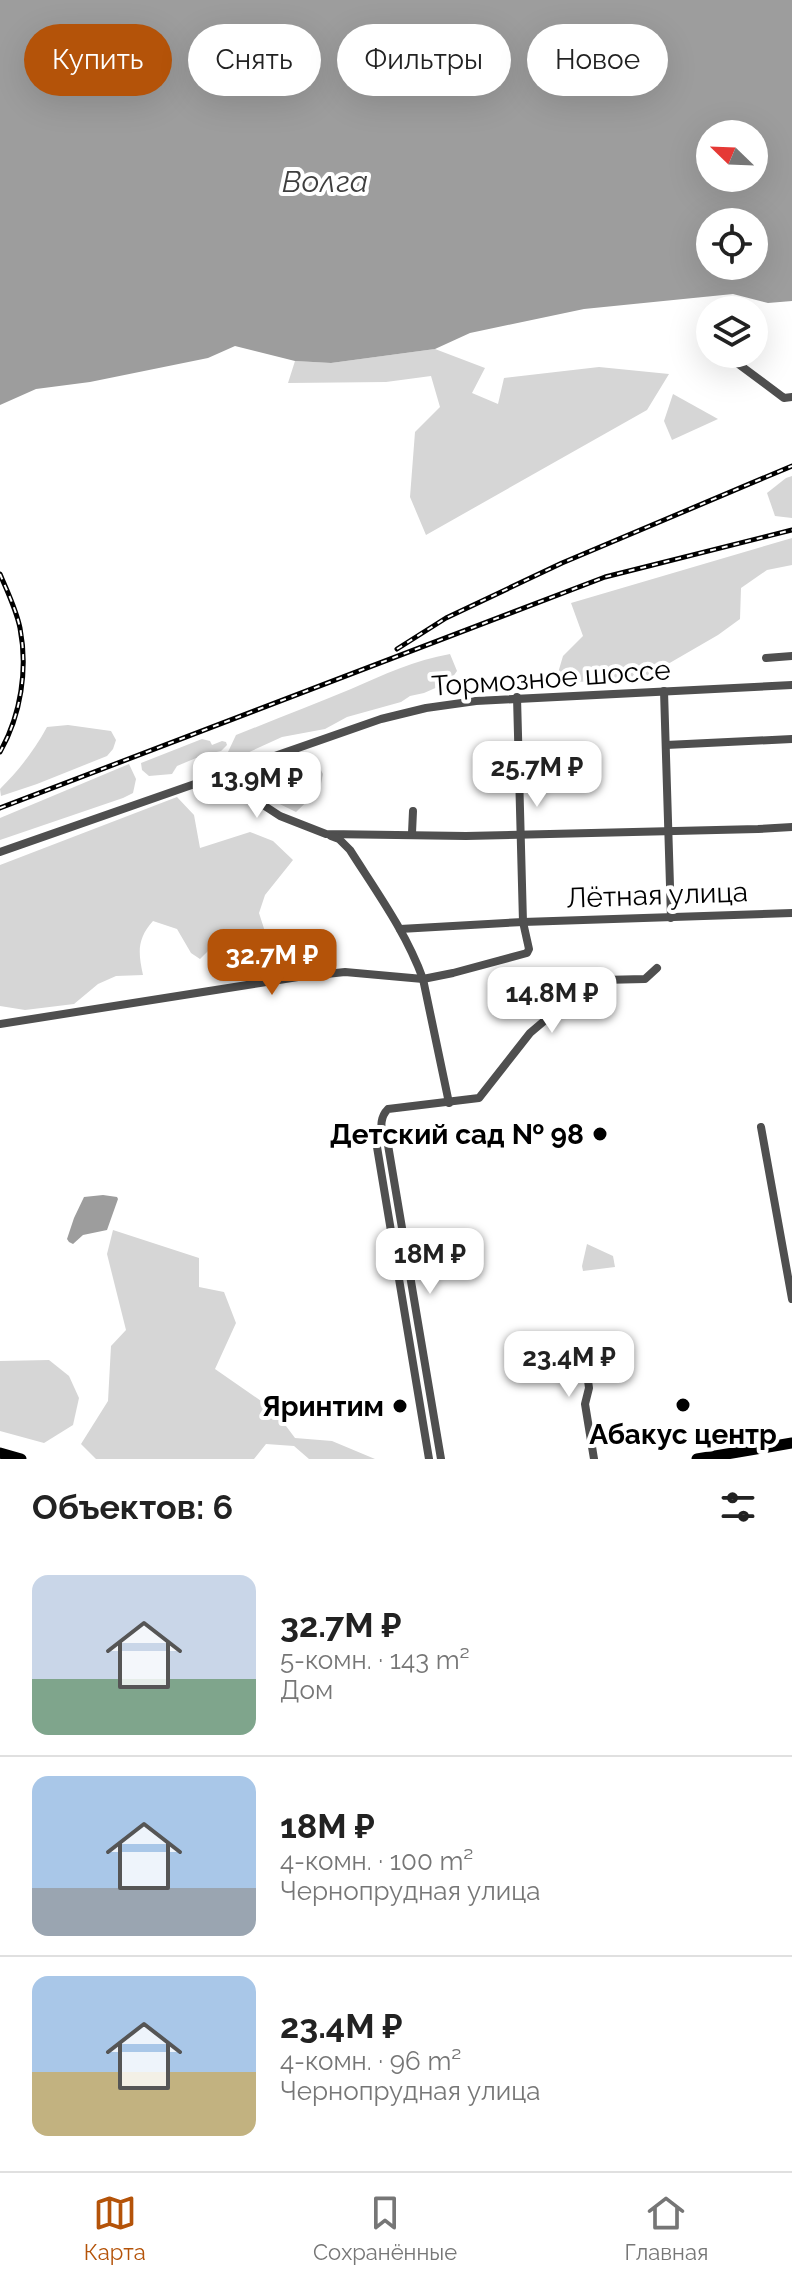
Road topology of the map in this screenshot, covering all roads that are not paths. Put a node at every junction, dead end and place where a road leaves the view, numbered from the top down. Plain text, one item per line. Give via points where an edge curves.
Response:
1 (744, 368) edge
2 (792, 397) edge
3 (792, 656) edge
4 (766, 658) dead end
5 (792, 685) edge
6 (664, 691) junction
7 (517, 697) junction
8 (792, 739) edge
9 (666, 745) junction
10 (219, 776) junction
11 (413, 811) dead end
12 (792, 827) edge
13 (669, 830) junction
14 (412, 833) junction
15 (326, 834) junction
16 (522, 834) junction
17 (0, 852) edge
18 (792, 913) edge
19 (671, 918) junction
20 (523, 922) junction
21 (400, 929) junction
22 (657, 968) dead end
23 (423, 979) junction
24 (0, 1024) edge
25 (449, 1103) junction
26 (761, 1127) dead end
27 (382, 1137) junction
28 (792, 1299) edge
29 (582, 1335) dead end
30 (792, 1443) edge
31 (0, 1453) edge
32 (21, 1459) edge
33 (429, 1459) edge
34 (441, 1459) edge
35 (594, 1459) edge
36 (697, 1459) edge

1 - 2 street via 784,398
3 - 4 street
5 - 6 street, Тормозное шоссе
6 - 7 street, Тормозное шоссе
6 - 9 street
7 - 10 street, Тормозное шоссе via 402,713
7 - 16 street
8 - 9 street
9 - 13 street
10 - 15 street via 280,816
10 - 17 street, Тормозное шоссе
11 - 14 street
12 - 13 street
13 - 16 street
13 - 19 street
14 - 15 street
14 - 16 street
15 - 21 street via 350,850
16 - 20 street
18 - 19 street, Лётная улица
19 - 20 street, Лётная улица
20 - 21 street, Лётная улица
20 - 23 street via 527,953
21 - 23 street
22 - 25 street via 645,979 589,983 530,1033 479,1098
23 - 24 street via 329,973
23 - 25 street
25 - 27 street via 388,1109
26 - 28 street
27 - 33 street via 376,1141
27 - 34 street via 387,1139
29 - 35 street
30 - 36 main road
31 - 32 main road

